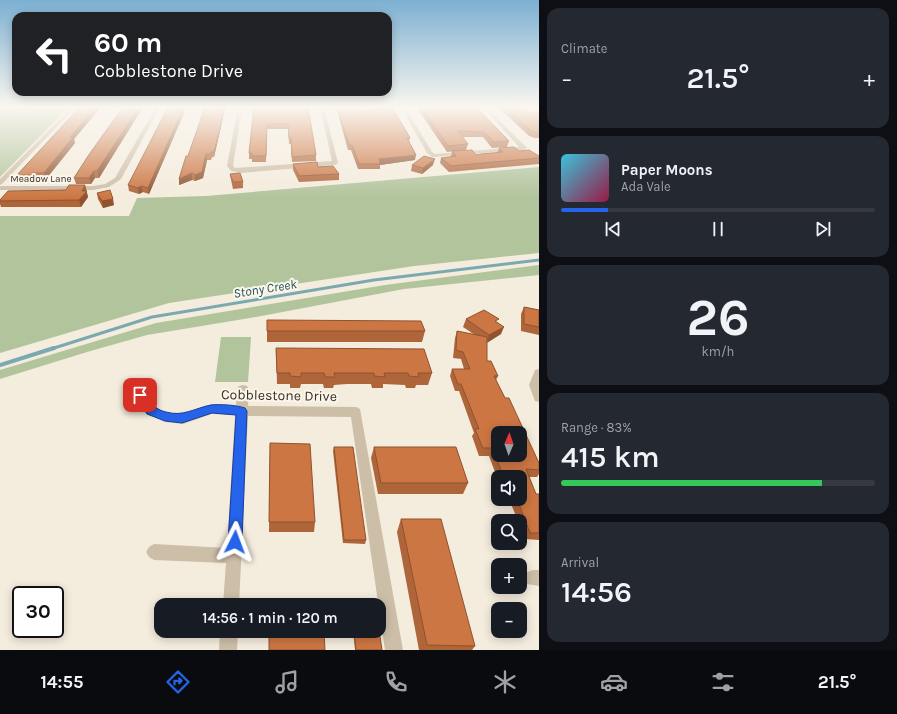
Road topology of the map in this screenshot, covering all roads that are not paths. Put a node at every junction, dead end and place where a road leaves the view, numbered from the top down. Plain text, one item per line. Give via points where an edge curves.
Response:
1 (44, 137) edge
2 (141, 137) edge
3 (235, 137) edge
4 (328, 137) edge
5 (421, 137) edge
6 (514, 137) edge
7 (0, 183) edge
8 (0, 188) edge
9 (539, 373) edge
10 (243, 389) dead end
11 (140, 395) dead end
12 (539, 398) edge
13 (242, 411) junction
14 (154, 552) dead end
15 (234, 556) junction
16 (231, 598) edge
17 (229, 638) edge
18 (228, 650) edge
19 (394, 650) edge

1 - 7 street
2 - 8 street, Meadow Lane via 118,179 107,186
3 - 4 street via 230,168 240,171 335,163
5 - 6 street via 434,156 524,148
9 - 12 street via 535,385
10 - 13 street
11 - 13 street, Cobblestone Drive via 151,411 165,417 182,419 212,409
13 - 15 street
13 - 19 street, Cobblestone Drive via 356,412
14 - 15 street
15 - 16 street
17 - 18 street

